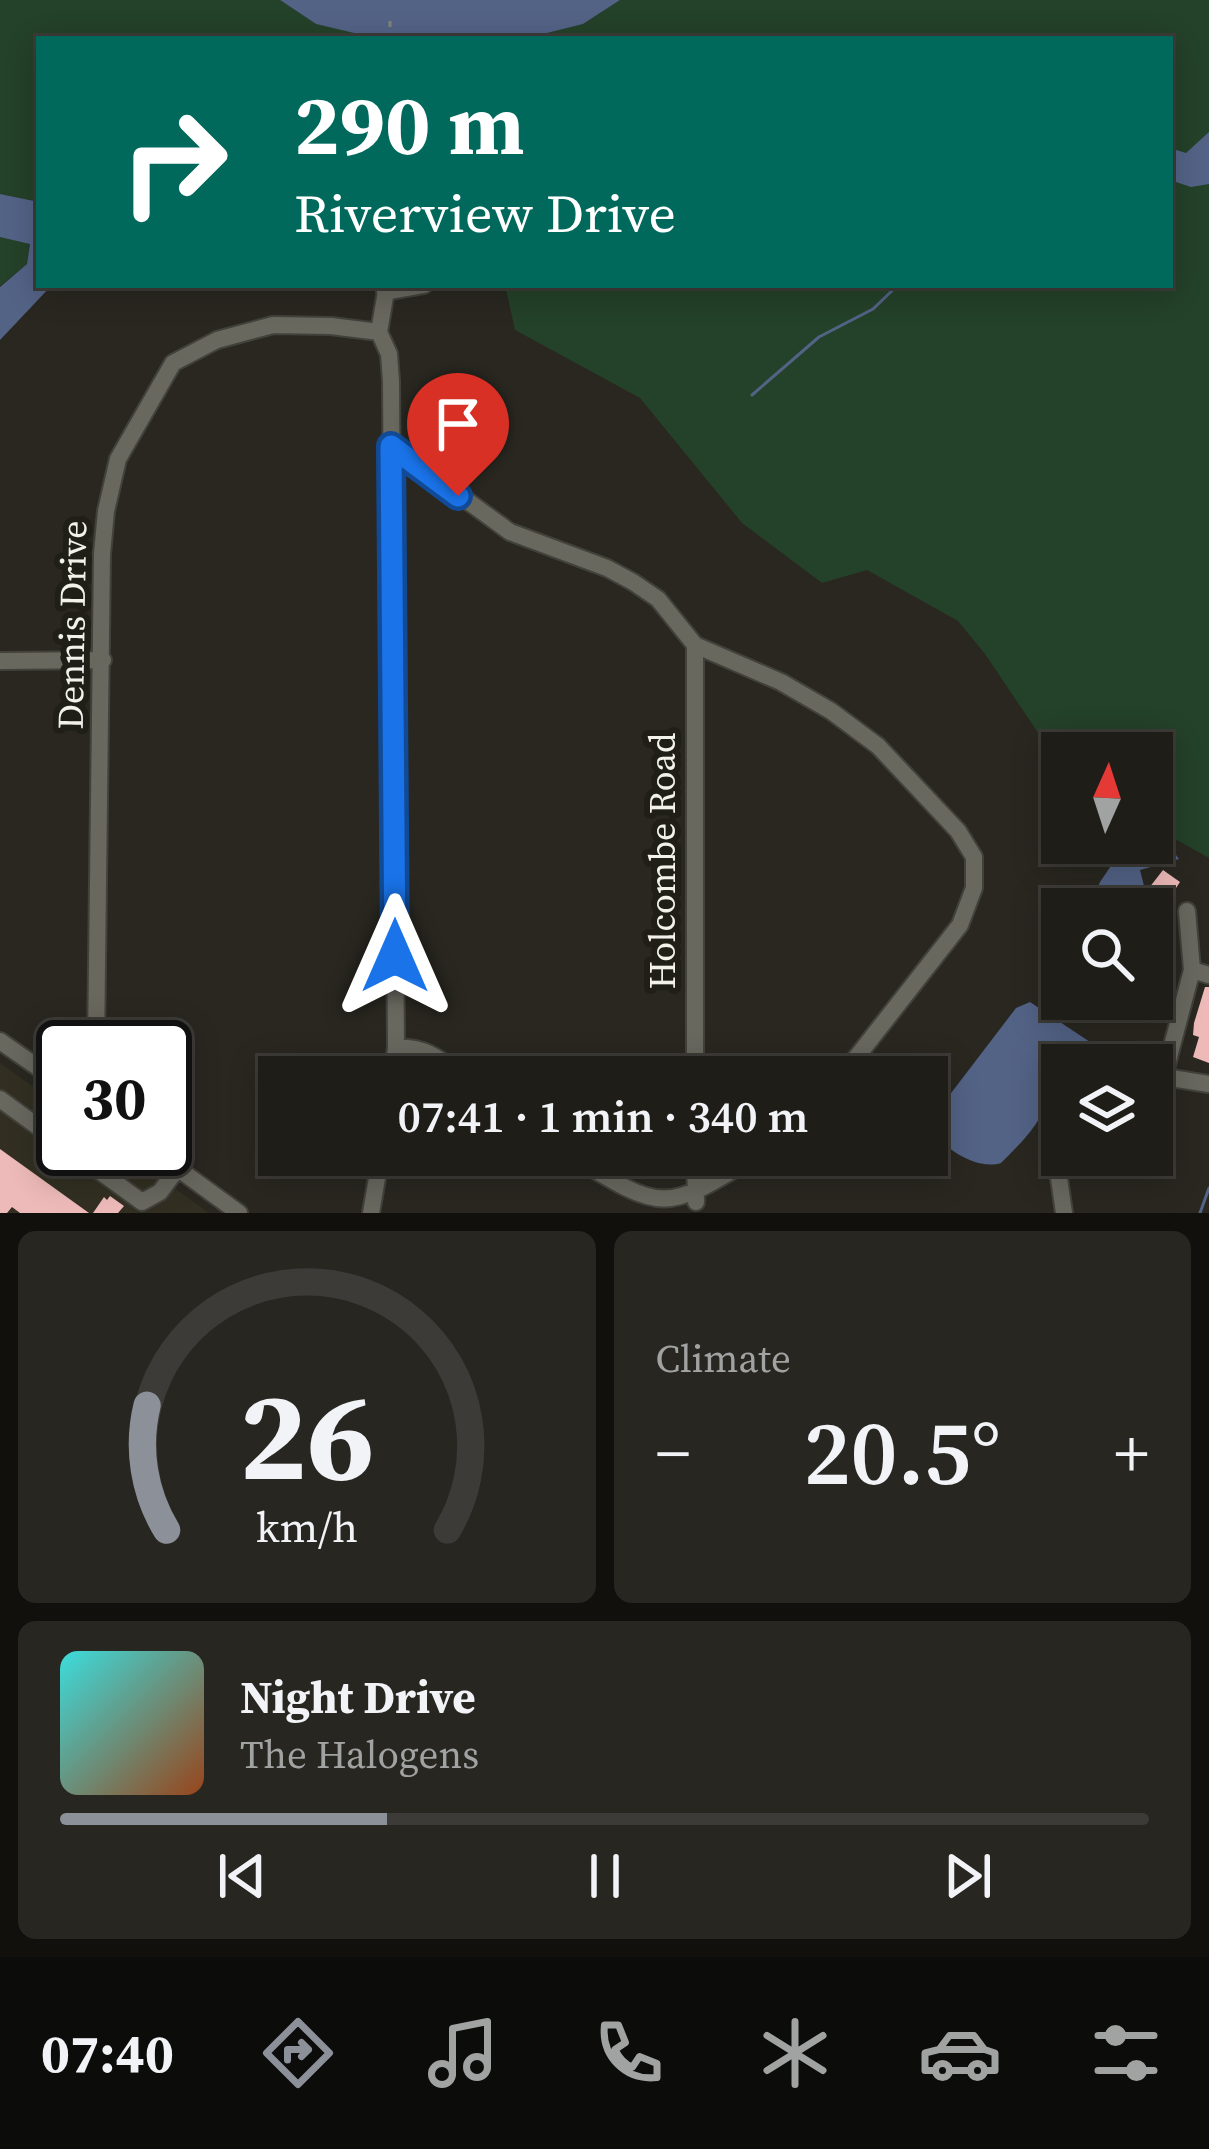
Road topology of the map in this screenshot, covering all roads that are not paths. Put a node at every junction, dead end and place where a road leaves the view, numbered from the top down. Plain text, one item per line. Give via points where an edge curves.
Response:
1 (386, 289) edge
2 (379, 332) junction
3 (391, 446) junction
4 (695, 645) junction
5 (104, 660) junction
6 (0, 661) edge
7 (1187, 911) dead end
8 (1200, 972) edge
9 (97, 1020) edge
10 (0, 1041) edge
11 (1170, 1044) edge
12 (396, 1048) junction
13 (395, 1056) edge
14 (437, 1056) edge
15 (695, 1056) edge
16 (857, 1056) edge
17 (36, 1066) edge
18 (1173, 1076) edge
19 (1209, 1084) edge
20 (0, 1099) edge
21 (36, 1125) edge
22 (106, 1176) edge
23 (172, 1176) edge
24 (189, 1176) edge
25 (377, 1176) edge
26 (599, 1176) edge
27 (695, 1176) edge
28 (730, 1176) edge
29 (1059, 1176) edge
30 (695, 1202) junction
31 (239, 1213) edge
32 (371, 1213) edge
33 (1064, 1213) edge

1 - 2 street
2 - 3 street via 388,354
2 - 5 street, Dennis Drive via 273,325 173,363 118,459 102,554
3 - 4 street via 510,532 646,591
3 - 12 street
4 - 15 street, Holcombe Road
4 - 16 street via 781,682 878,746 974,856 974,888 960,925
5 - 6 street
5 - 9 street, Dennis Drive
7 - 8 street
8 - 11 street
10 - 17 street
12 - 13 street
12 - 14 street
18 - 19 street
20 - 21 street
22 - 23 street via 142,1202
24 - 31 street
25 - 32 street
26 - 30 street via 641,1206
27 - 30 street
28 - 30 street
29 - 33 street

